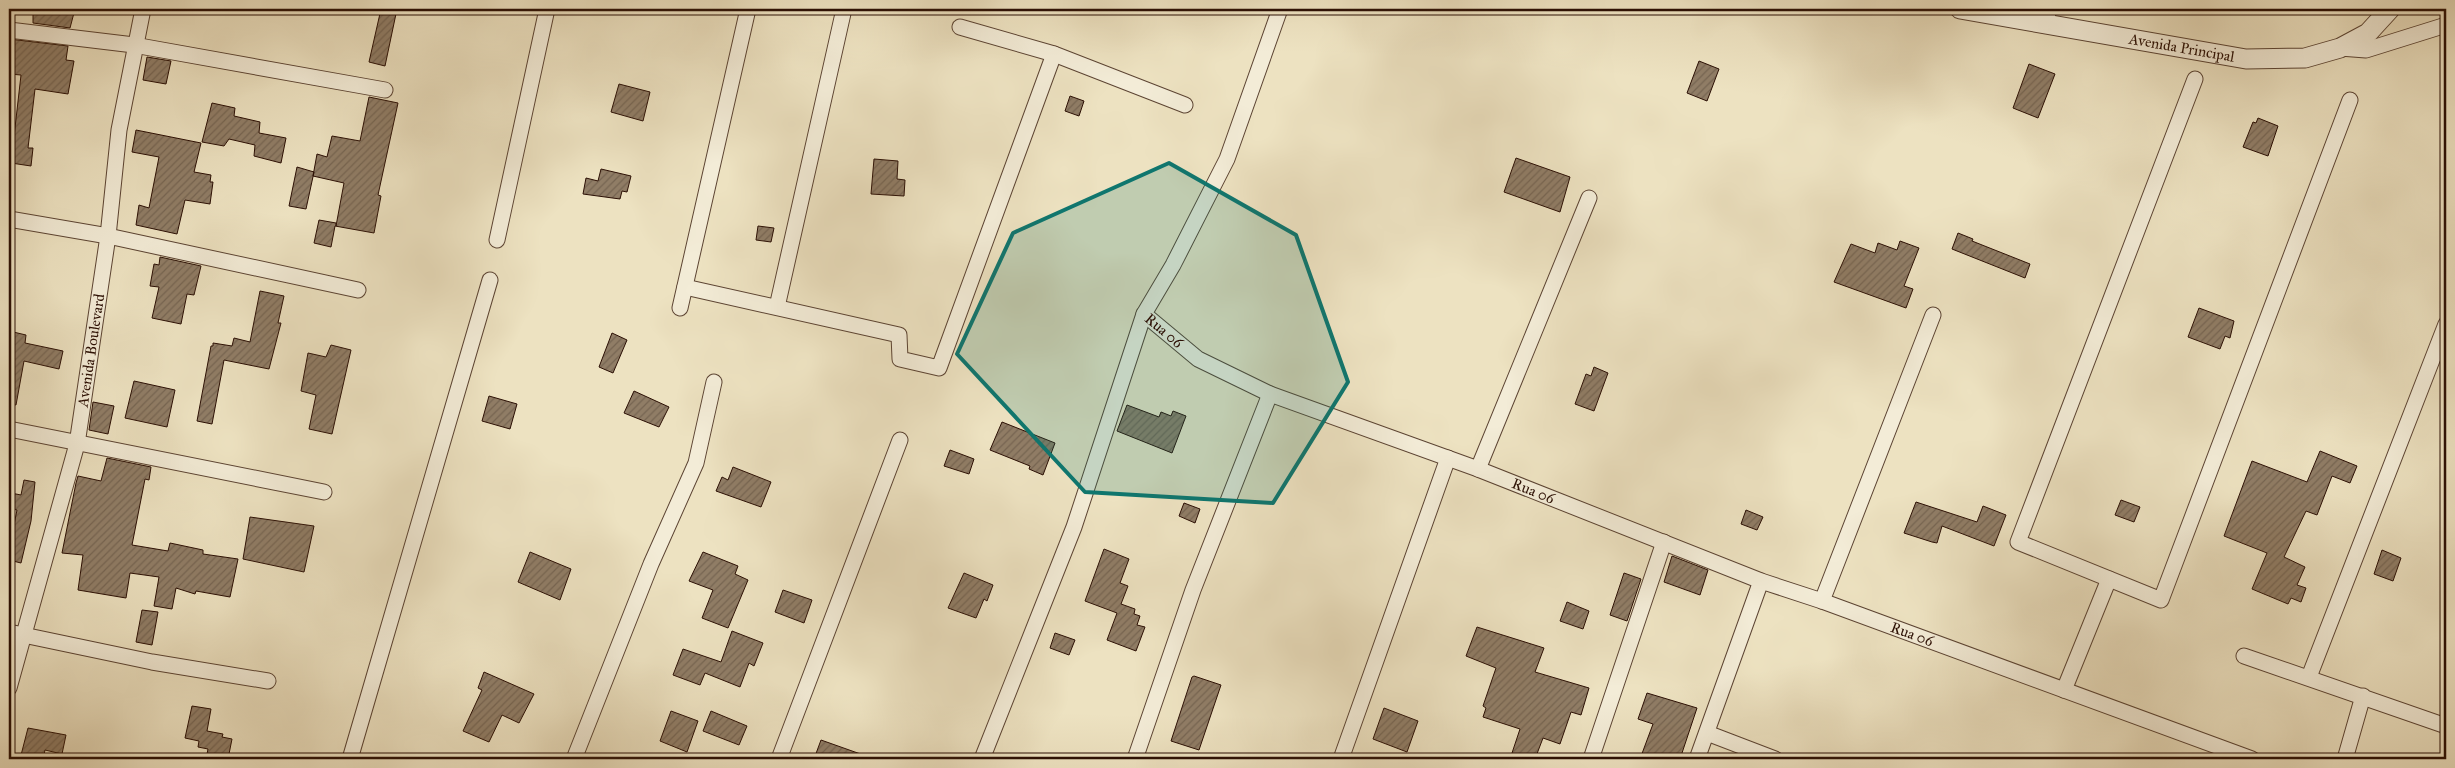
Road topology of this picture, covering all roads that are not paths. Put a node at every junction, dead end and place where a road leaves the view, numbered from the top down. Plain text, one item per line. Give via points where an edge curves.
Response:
1 (144, 9) edge
2 (547, 9) edge
3 (748, 9) edge
4 (844, 9) edge
5 (1280, 9) edge
6 (1960, 9) edge
7 (2390, 9) edge
8 (2047, 16) edge
9 (2446, 25) edge
10 (960, 27) dead end
11 (9, 30) edge
12 (134, 46) junction
13 (2340, 48) junction
14 (1054, 54) junction
15 (2195, 79) dead end
16 (385, 90) dead end
17 (2350, 100) dead end
18 (1185, 105) dead end
19 (1589, 198) dead end
20 (9, 219) edge
21 (108, 236) junction
22 (497, 240) dead end
23 (490, 280) dead end
24 (685, 286) junction
25 (358, 290) dead end
26 (777, 307) junction
27 (680, 308) dead end
28 (1144, 314) junction
29 (1933, 315) dead end
30 (2446, 324) edge
31 (714, 382) dead end
32 (1270, 394) junction
33 (9, 429) edge
34 (900, 440) dead end
35 (76, 444) junction
36 (1448, 458) junction
37 (1478, 469) junction
38 (324, 492) dead end
39 (1664, 542) junction
40 (2109, 579) junction
41 (1761, 582) junction
42 (1822, 601) junction
43 (15, 633) edge
44 (2244, 656) dead end
45 (2309, 677) junction
46 (268, 681) dead end
47 (9, 688) edge
48 (2064, 690) junction
49 (2363, 696) junction
50 (2446, 726) edge
51 (1707, 732) junction
52 (1592, 756) dead end
53 (350, 759) edge
54 (574, 759) edge
55 (779, 759) edge
56 (982, 759) edge
57 (1135, 759) edge
58 (1341, 759) edge
59 (1697, 759) edge
60 (1775, 759) edge
61 (2252, 759) edge
62 (2345, 759) edge

1 - 12 street, Avenida Boulevard
2 - 22 street
3 - 24 street
4 - 26 street
5 - 28 street, Rua 06 via 1227,159
6 - 8 street, Avenida Principal
7 - 13 street, Avenida Principal via 2368,33
8 - 13 street, Avenida Principal via 2246,59 2305,58
9 - 13 street via 2366,50
10 - 14 street
11 - 12 street
12 - 16 street
12 - 21 street, Avenida Boulevard via 119,130
14 - 18 street
14 - 26 street via 939,368 900,359 899,335
15 - 40 street via 2018,542
17 - 40 street via 2161,600
19 - 37 street
20 - 21 street
21 - 25 street
21 - 35 street, Avenida Boulevard
23 - 53 street
24 - 26 street
24 - 27 street
28 - 32 street, Rua 06 via 1198,359
28 - 56 street via 1074,527
29 - 42 street
30 - 45 street
31 - 54 street via 696,463 651,564
32 - 36 street, Rua 06
32 - 57 street via 1193,590
33 - 35 street
34 - 55 street
35 - 38 street
35 - 43 street, Avenida Boulevard
36 - 37 street, Rua 06
36 - 58 street
37 - 39 street, Rua 06
39 - 41 street, Rua 06
39 - 52 street
40 - 48 street
41 - 42 street, Rua 06
41 - 51 street
42 - 48 street, Rua 06
43 - 46 street via 152,662
43 - 47 street, Avenida Boulevard
44 - 45 street
45 - 49 street
48 - 61 street, Rua 06
49 - 50 street
49 - 62 street
51 - 59 street
51 - 60 street

